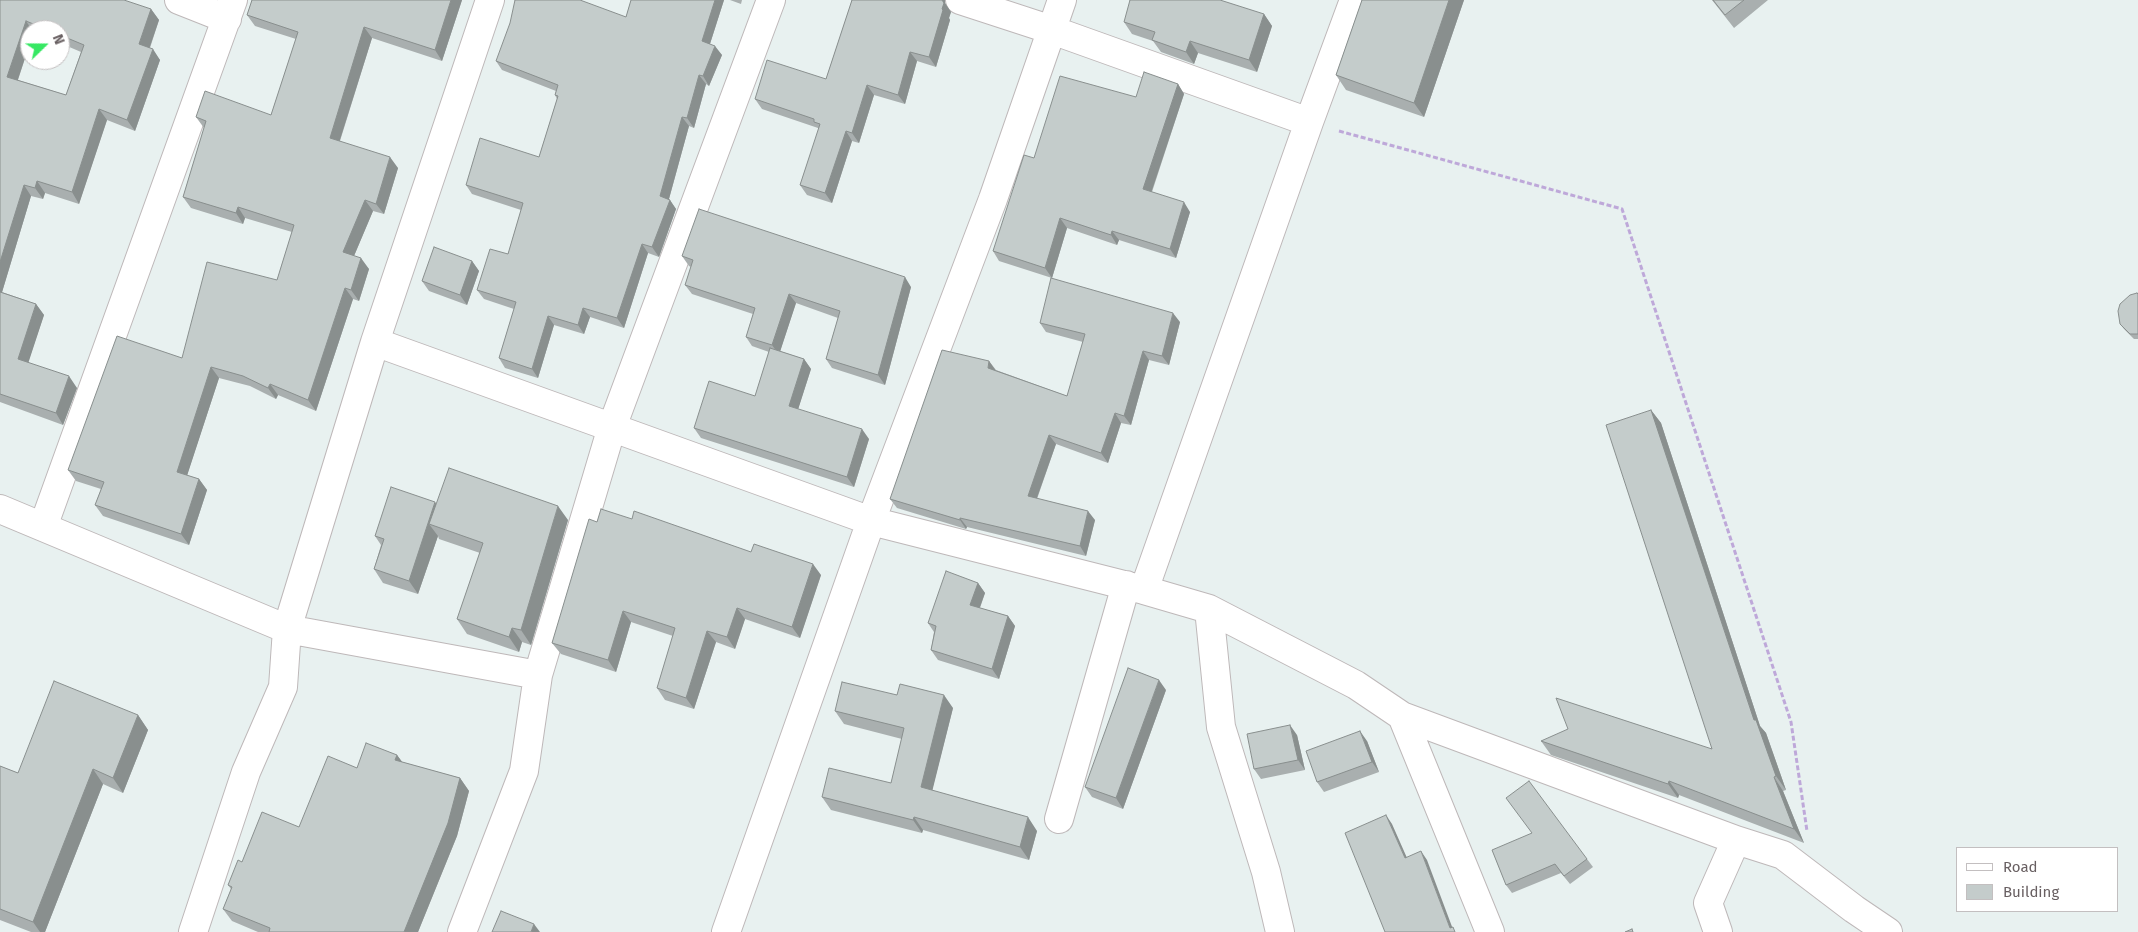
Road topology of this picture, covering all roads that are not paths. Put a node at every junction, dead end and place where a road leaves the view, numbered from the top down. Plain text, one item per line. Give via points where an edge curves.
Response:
1 (179, 0) edge
2 (490, 0) edge
3 (771, 0) edge
4 (960, 0) edge
5 (1062, 0) edge
6 (1354, 0) edge
7 (230, 9) edge
8 (1052, 30) junction
9 (1308, 122) junction
10 (375, 342) junction
11 (612, 427) junction
12 (0, 509) edge
13 (871, 521) junction
14 (43, 527) junction
15 (1135, 587) junction
16 (1209, 609) junction
17 (287, 629) junction
18 (538, 675) junction
19 (1402, 716) junction
20 (1059, 819) dead end
21 (1736, 840) junction
22 (193, 932) edge
23 (462, 932) edge
24 (726, 932) edge
25 (1280, 932) edge
26 (1490, 932) edge
27 (1718, 932) edge
28 (1888, 932) edge

1 - 7 street
2 - 10 street
3 - 11 street
4 - 8 street
5 - 8 street
6 - 9 street
7 - 14 street
8 - 9 street
8 - 13 street via 993,199
9 - 15 street
10 - 11 street
10 - 17 street
11 - 13 street
11 - 18 street
12 - 14 street
13 - 15 street
13 - 24 street
14 - 17 street
15 - 16 street
15 - 20 street
16 - 19 street via 1356,685
16 - 25 street via 1221,726 1266,872
17 - 18 street
17 - 22 street via 283,687 246,772
18 - 23 street via 524,770
19 - 21 street
19 - 26 street
21 - 27 street via 1708,903
21 - 28 street via 1783,854

